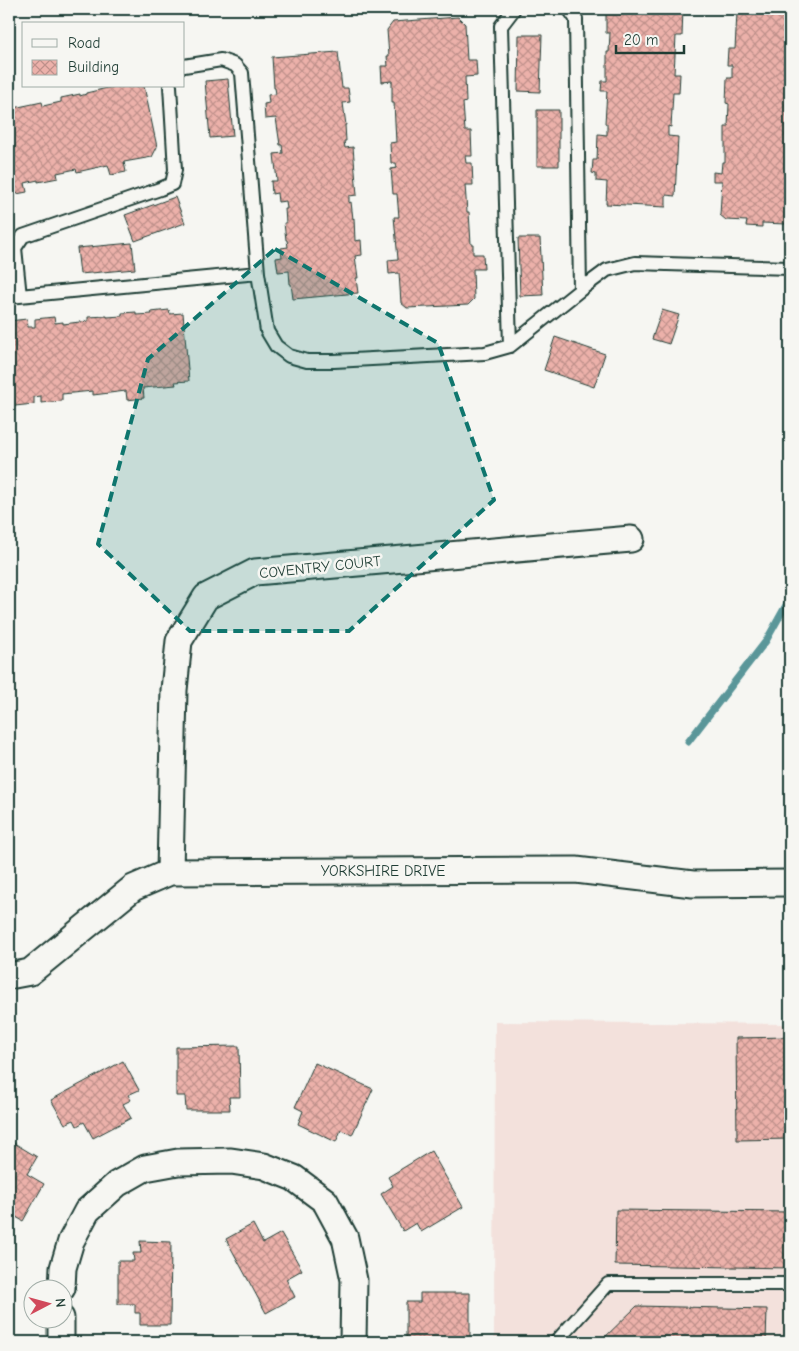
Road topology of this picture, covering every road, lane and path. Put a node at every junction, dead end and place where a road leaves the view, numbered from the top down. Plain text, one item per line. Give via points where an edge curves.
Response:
1 (514, 9) edge
2 (568, 9) edge
3 (185, 66) edge
4 (170, 88) edge
5 (790, 268) edge
6 (258, 273) junction
7 (580, 290) junction
8 (14, 296) edge
9 (510, 346) junction
10 (631, 539) dead end
11 (170, 872) junction
12 (790, 884) edge
13 (9, 976) edge
14 (62, 1278) edge
15 (790, 1284) edge
16 (61, 1328) edge
17 (61, 1342) edge
18 (353, 1342) edge
19 (556, 1342) edge

1 - 9 lane via 501,26
2 - 7 lane via 576,19
3 - 6 lane via 220,60 235,65 242,73
4 - 8 lane via 175,170 172,184 22,236 16,248
5 - 7 lane via 635,263 607,270
6 - 8 lane
6 - 9 lane via 267,331 276,346 289,356 307,361 334,361 485,353
7 - 9 lane
10 - 11 street, COVENTRY COURT via 255,572 206,597 179,641 174,690
11 - 12 street, YORKSHIRE DRIVE via 576,870 693,884
11 - 13 street, YORKSHIRE DRIVE via 133,888 30,972
14 - 18 street via 71,1241 87,1211 117,1184 146,1168 178,1162 230,1161 264,1166 294,1178 325,1201 345,1238 354,1280
15 - 19 lane via 608,1284
16 - 17 street

